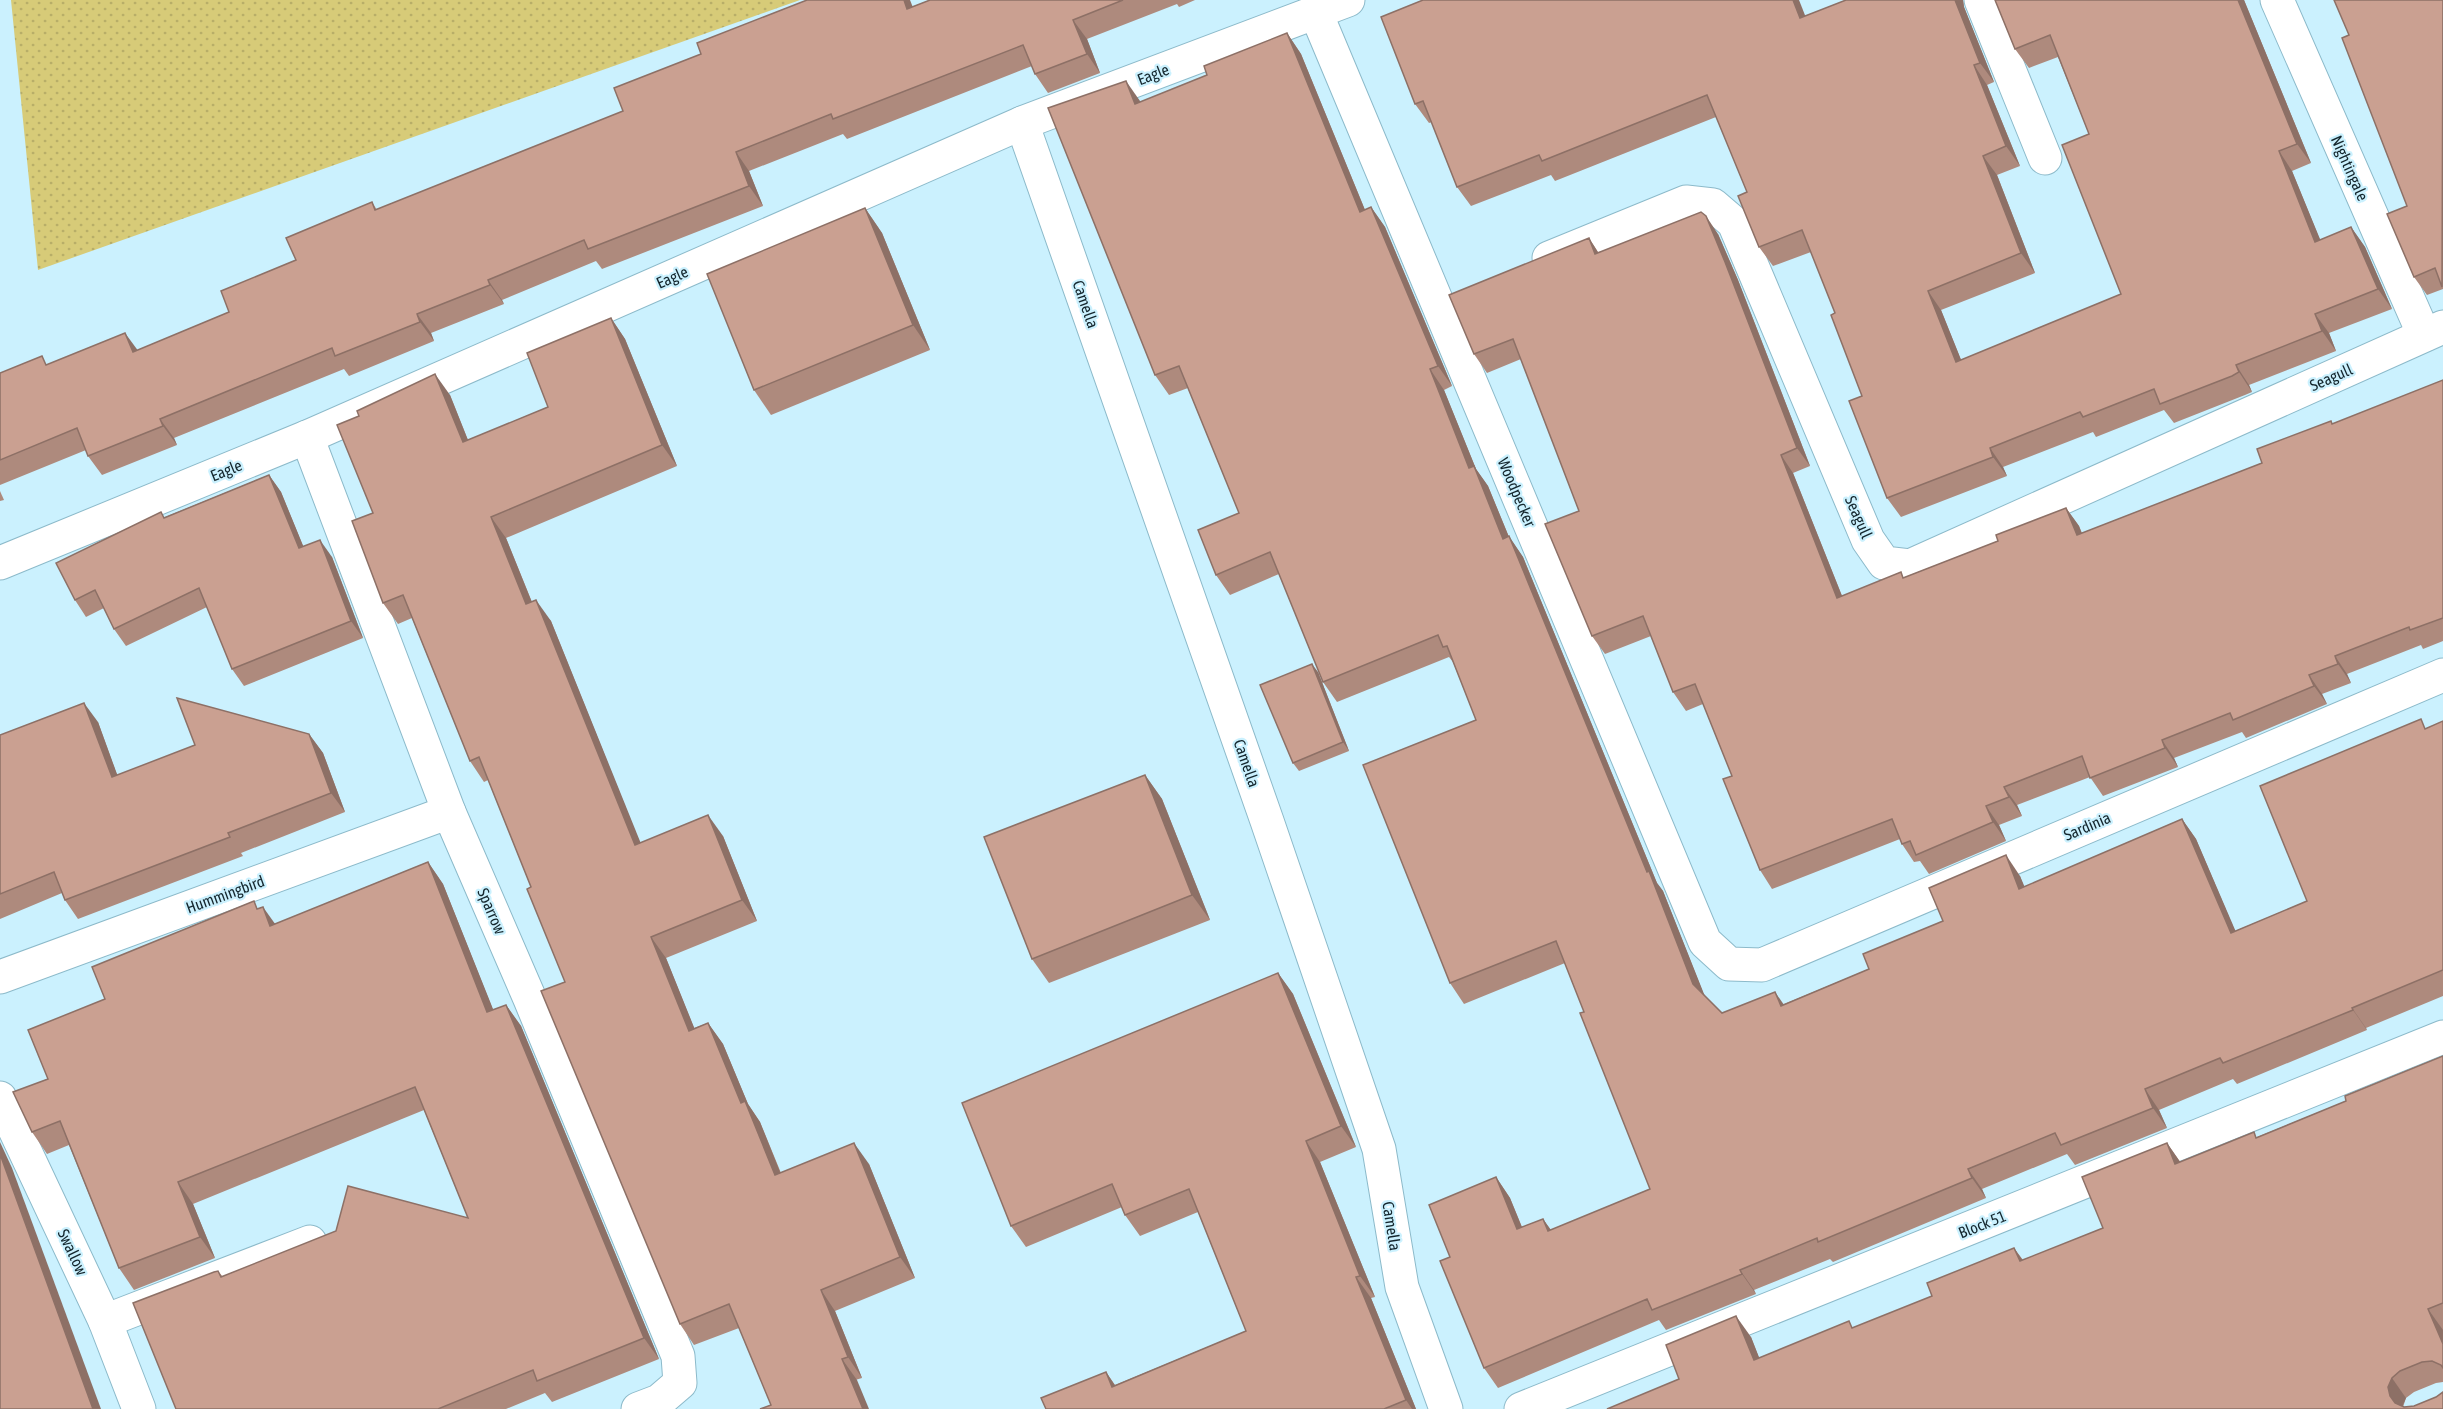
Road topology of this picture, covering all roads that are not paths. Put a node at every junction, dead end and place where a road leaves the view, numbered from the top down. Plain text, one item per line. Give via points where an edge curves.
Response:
1 (1348, 0) edge
2 (1981, 0) edge
3 (2277, 0) edge
4 (1316, 13) junction
5 (1022, 123) junction
6 (2045, 158) dead end
7 (1525, 268) edge
8 (2434, 331) edge
9 (307, 437) junction
10 (0, 563) edge
11 (2443, 675) edge
12 (449, 812) junction
13 (1729, 964) joint
14 (0, 977) edge
15 (2443, 1037) edge
16 (0, 1098) edge
17 (310, 1242) edge
18 (105, 1321) junction
19 (139, 1409) edge
20 (638, 1409) edge
21 (1446, 1409) edge
22 (1521, 1409) edge

1 - 4 street, Eagle
2 - 6 street
3 - 8 street, Nightingale
4 - 5 street, Eagle
4 - 13 street, Woodpecker via 1449,299 1705,942
5 - 9 street, Eagle
5 - 21 street, Camella via 1375,1137 1402,1287
7 - 8 street, Seagull via 1686,202 1713,205 1734,223 1868,540 1884,563 1910,566
9 - 10 street, Eagle
9 - 12 street, Sparrow
11 - 13 street, Sardinia via 1762,965
12 - 14 street, Hummingbird
12 - 20 street, Sparrow via 678,1356 680,1383 659,1401
15 - 22 street, Block 51
16 - 18 street, Swallow
17 - 18 street
18 - 19 street, Swallow

